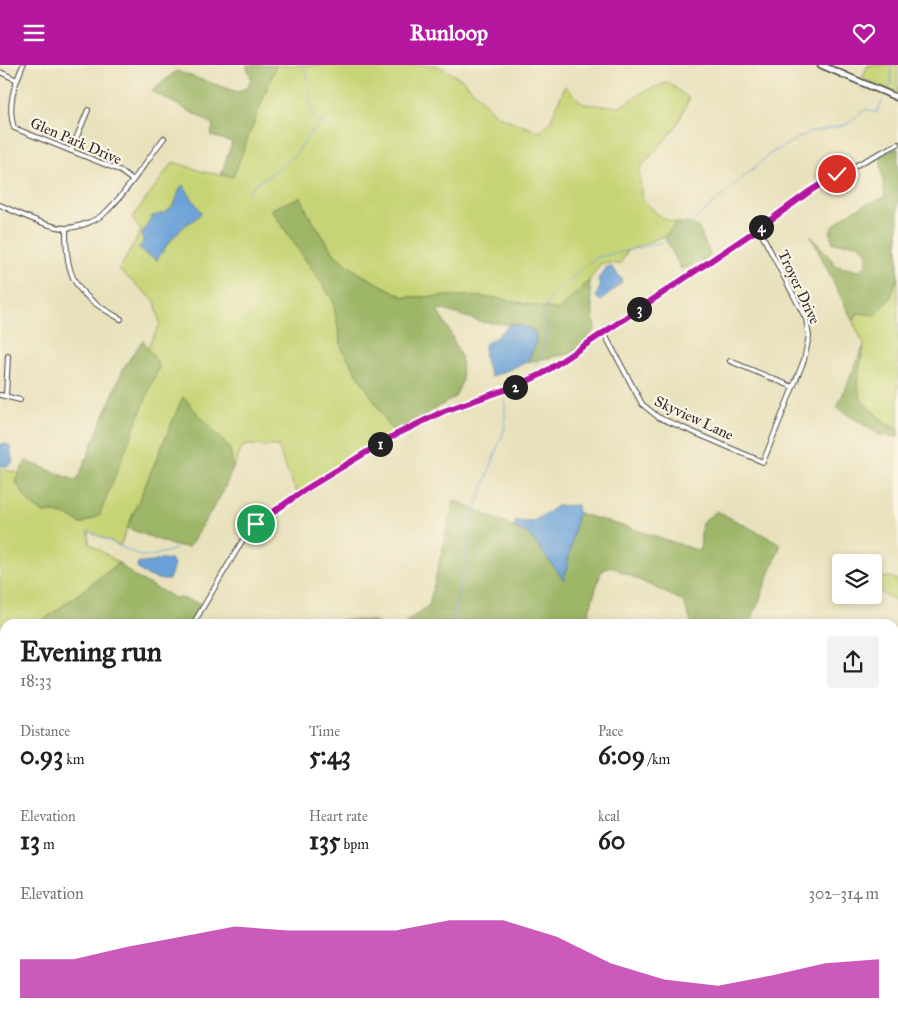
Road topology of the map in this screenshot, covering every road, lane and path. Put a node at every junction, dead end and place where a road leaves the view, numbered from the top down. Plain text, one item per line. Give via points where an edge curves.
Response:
1 (23, 65) edge
2 (821, 65) edge
3 (0, 72) edge
4 (17, 80) junction
5 (898, 98) edge
6 (88, 110) dead end
7 (164, 138) dead end
8 (898, 144) edge
9 (71, 151) junction
10 (132, 180) junction
11 (0, 205) edge
12 (66, 228) junction
13 (758, 229) junction
14 (121, 319) dead end
15 (604, 333) junction
16 (8, 356) dead end
17 (730, 361) dead end
18 (793, 387) junction
19 (0, 395) edge
20 (6, 396) junction
21 (20, 400) dead end
22 (771, 440) joint
23 (196, 619) edge

1 - 4 street, Glen Park Drive
2 - 5 street
3 - 4 street
4 - 9 street, Glen Park Drive via 11,100 14,128
6 - 9 street
7 - 10 street
8 - 13 street via 821,183
9 - 10 street, Glen Park Drive via 119,170
10 - 12 street via 106,212 81,225
11 - 12 street
12 - 14 street via 67,262 72,278 92,302
13 - 15 street
13 - 18 street, Troyer Drive via 808,325 808,349
15 - 22 street, Skyview Lane via 639,399 653,414 760,462 764,460
15 - 23 street via 539,376 444,411 393,436 272,512 244,538
16 - 20 street
17 - 18 street
18 - 22 street, Troyer Drive
19 - 20 street
20 - 21 street

